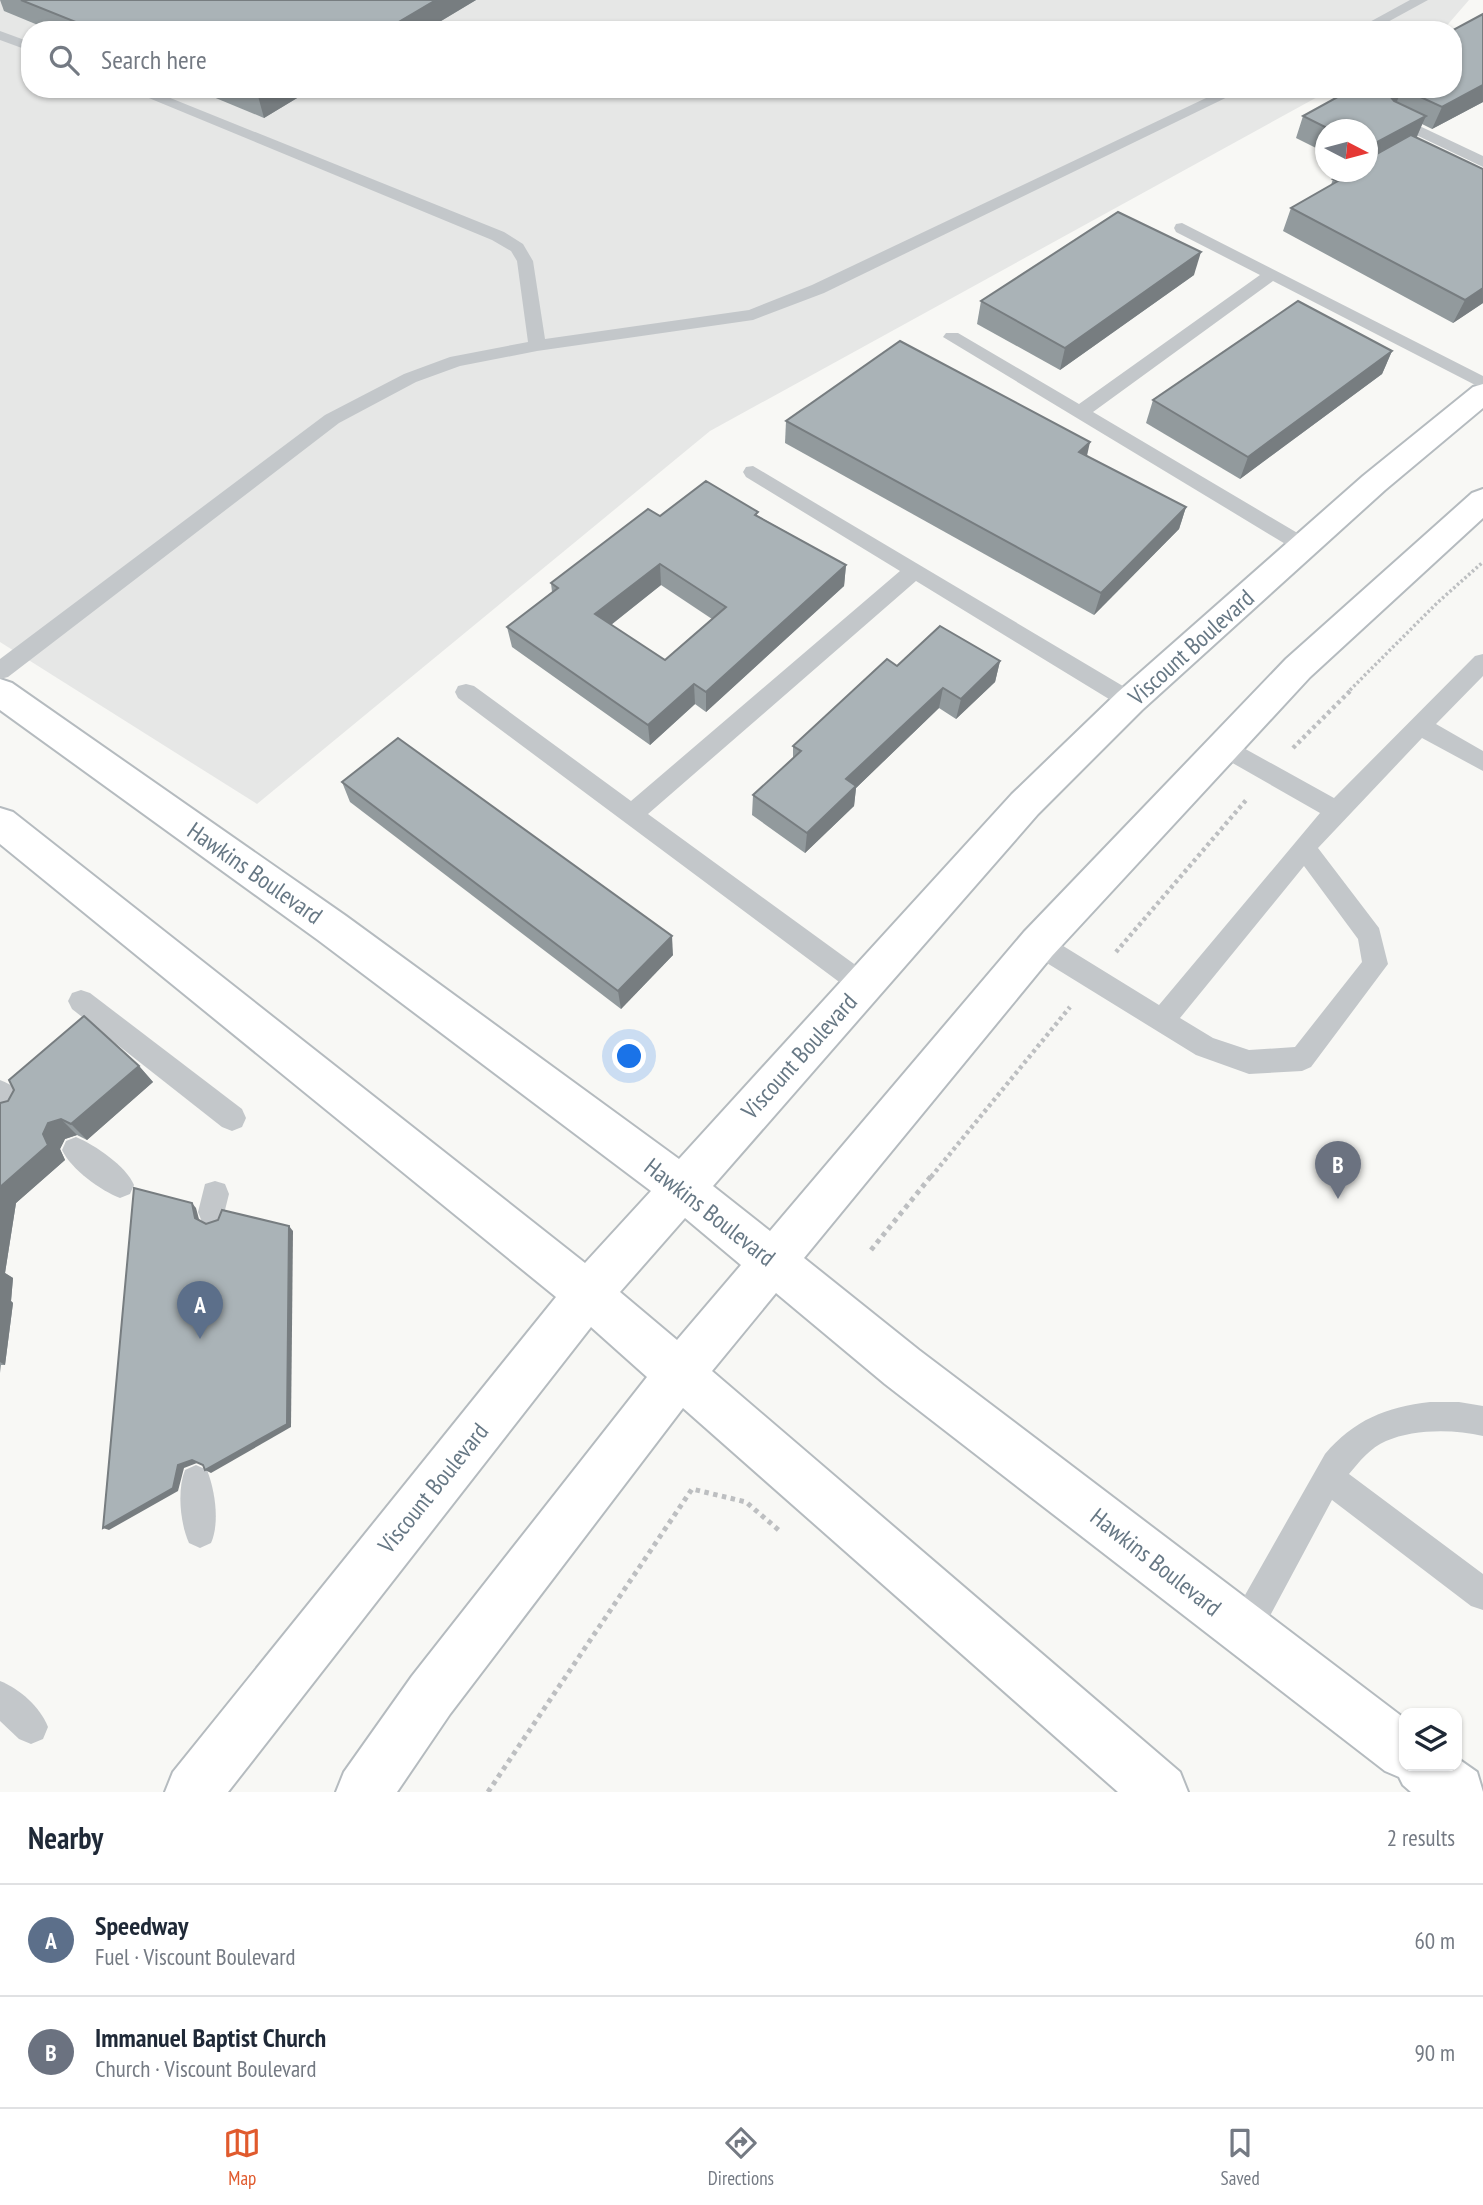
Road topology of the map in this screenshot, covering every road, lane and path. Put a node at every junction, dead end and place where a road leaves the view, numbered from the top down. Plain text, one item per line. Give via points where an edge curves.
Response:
1 (1421, 0) edge
2 (1380, 21) edge
3 (0, 35) edge
4 (21, 43) edge
5 (156, 98) edge
6 (1218, 98) edge
7 (1392, 118) edge
8 (1479, 155) edge
9 (1182, 228) dead end
10 (1272, 274) junction
11 (952, 337) dead end
12 (537, 345) junction
13 (1483, 383) edge
14 (1483, 393) edge
15 (1079, 412) junction
16 (753, 472) dead end
17 (1483, 500) edge
18 (1304, 546) junction
19 (1483, 562) edge
20 (915, 570) junction
21 (1483, 662) edge
22 (0, 671) edge
23 (0, 692) edge
24 (466, 692) dead end
25 (1130, 701) junction
26 (1420, 726) junction
27 (1223, 747) junction
28 (1483, 762) edge
29 (1268, 773) junction
30 (1336, 811) junction
31 (632, 814) junction
32 (0, 823) edge
33 (1304, 848) junction
34 (1038, 944) junction
35 (1094, 978) junction
36 (863, 985) junction
37 (82, 1001) dead end
38 (1163, 1019) junction
39 (232, 1118) dead end
40 (76, 1150) edge
41 (120, 1185) dead end
42 (681, 1187) junction
43 (871, 1250) dead end
44 (773, 1261) junction
45 (588, 1294) junction
46 (680, 1373) junction
47 (1483, 1421) edge
48 (1327, 1478) junction
49 (196, 1481) dead end
50 (692, 1489) dead end
51 (200, 1532) dead end
52 (1483, 1594) edge
53 (1244, 1630) junction
54 (0, 1698) edge
55 (32, 1727) dead end
56 (1399, 1748) edge
57 (1429, 1771) edge
58 (193, 1792) edge
59 (364, 1792) edge
60 (488, 1792) edge
61 (1160, 1792) edge
62 (1457, 1792) edge

1 - 2 lane
3 - 4 lane
5 - 12 lane via 498,236 517,248 525,261
6 - 12 lane via 818,289 753,315
7 - 8 lane
9 - 10 lane
10 - 13 lane
10 - 15 lane
11 - 15 lane
12 - 22 lane via 456,362 399,383 332,419
14 - 18 main road, Viscount Boulevard
15 - 18 lane
16 - 20 lane
17 - 27 main road via 1298,668
18 - 25 main road, Viscount Boulevard
19 - 29 path
20 - 25 lane
20 - 31 lane
21 - 26 lane
23 - 42 main road, Hawkins Boulevard via 332,928
24 - 31 lane
25 - 36 main road, Viscount Boulevard via 1024,804
26 - 28 lane
26 - 30 lane
27 - 29 lane
27 - 34 main road
29 - 30 lane
29 - 35 path
30 - 33 lane
31 - 36 lane
32 - 45 main road
33 - 38 lane
33 - 38 lane via 1370,936 1375,964 1302,1059 1250,1062 1205,1047
34 - 35 lane
34 - 44 main road
35 - 38 lane
35 - 43 path
36 - 42 main road, Viscount Boulevard
37 - 39 lane
40 - 41 lane
42 - 44 main road, Hawkins Boulevard
42 - 45 main road, Viscount Boulevard
44 - 46 main road
44 - 53 main road, Hawkins Boulevard via 902,1367
45 - 46 main road
45 - 58 main road, Viscount Boulevard
46 - 59 main road via 431,1695
46 - 61 main road
47 - 48 lane via 1444,1415 1376,1429 1334,1464
48 - 52 lane
48 - 53 lane
49 - 51 lane
50 - 60 path
53 - 56 main road, Hawkins Boulevard
54 - 55 lane
57 - 62 main road

